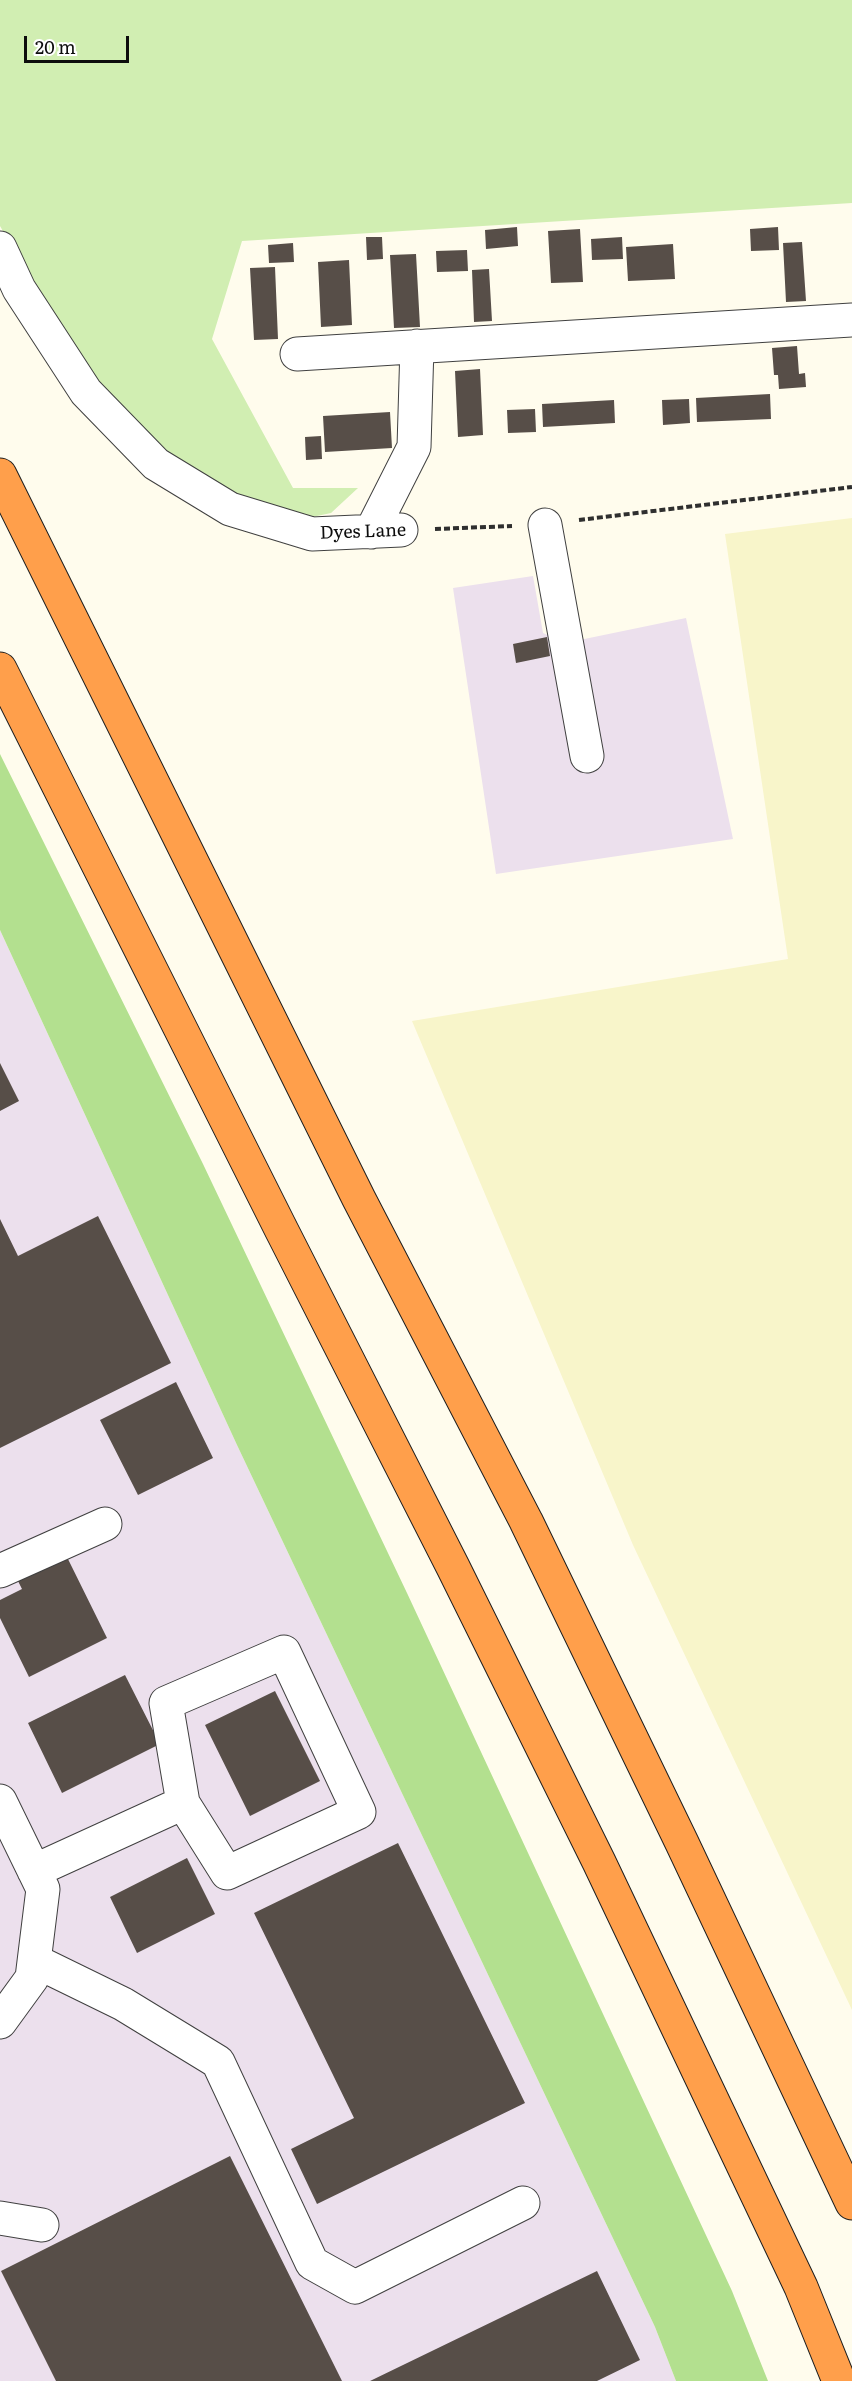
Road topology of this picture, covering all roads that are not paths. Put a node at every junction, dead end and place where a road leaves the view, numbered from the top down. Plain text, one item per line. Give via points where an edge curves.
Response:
1 (0, 248) edge
2 (852, 320) edge
3 (417, 346) junction
4 (297, 354) dead end
5 (0, 475) edge
6 (545, 525) road end
7 (0, 669) edge
8 (587, 756) dead end
9 (105, 1524) dead end
10 (0, 1571) edge
11 (0, 1801) edge
12 (183, 1803) junction
13 (34, 1872) junction
14 (35, 1960) junction
15 (0, 2022) edge
16 (523, 2203) dead end
17 (852, 2203) edge
18 (0, 2218) edge
19 (42, 2224) dead end
20 (839, 2381) edge

1 - 3 street, Dyes Lane via 19,289 86,392 156,464 230,508 312,534 386,531 414,447
2 - 3 street
3 - 4 street
5 - 17 highway via 354,1188 526,1521
6 - 8 street
7 - 20 highway via 599,1862 801,2287
9 - 10 street
11 - 13 street
12 - 12 street via 227,1873 359,1812 284,1652 166,1703
12 - 13 street
13 - 14 street via 43,1889
14 - 15 street via 32,1978
14 - 16 street via 123,2004 218,2062 312,2263 354,2287
18 - 19 street

